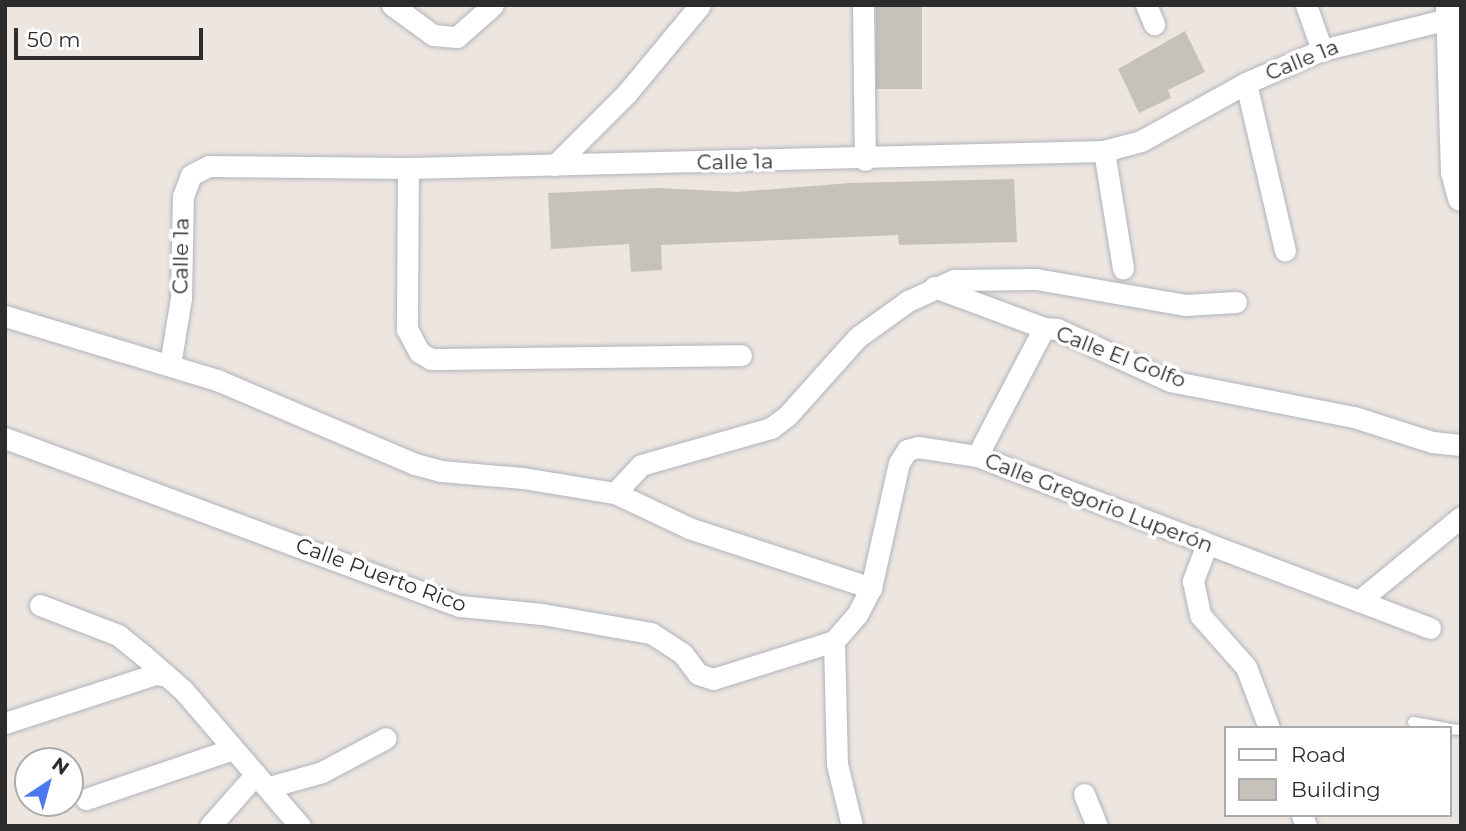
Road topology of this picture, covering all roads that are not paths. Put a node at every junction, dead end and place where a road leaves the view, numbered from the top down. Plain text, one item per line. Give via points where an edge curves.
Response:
1 (392, 5) edge
2 (493, 5) edge
3 (700, 5) edge
4 (863, 5) edge
5 (1306, 5) edge
6 (1448, 12) edge
7 (1322, 50) junction
8 (1246, 83) junction
9 (1104, 151) junction
10 (865, 160) junction
11 (555, 166) junction
12 (408, 168) junction
13 (1461, 198) edge
14 (1284, 251) dead end
15 (1123, 268) dead end
16 (934, 287) junction
17 (1237, 302) dead end
18 (5, 316) edge
19 (1044, 328) junction
20 (741, 355) dead end
21 (170, 365) junction
22 (5, 438) edge
23 (1461, 445) edge
24 (976, 456) junction
25 (615, 493) junction
26 (1461, 517) edge
27 (1207, 544) junction
28 (871, 588) junction
29 (1359, 601) junction
30 (40, 605) dead end
31 (1430, 628) dead end
32 (834, 641) junction
33 (167, 676) junction
34 (1413, 722) dead end
35 (5, 723) edge
36 (1268, 726) edge
37 (1436, 726) edge
38 (386, 738) dead end
39 (230, 750) junction
40 (262, 781) junction
41 (1084, 794) dead end
42 (86, 799) dead end
43 (210, 826) edge
44 (300, 826) edge
45 (852, 826) edge
46 (1097, 826) edge

1 - 2 street via 433,35 457,37
3 - 11 street via 627,93
4 - 10 street
5 - 7 street
6 - 7 street, Calle 1a
6 - 13 street via 1454,172
7 - 8 street, Calle 1a
8 - 9 street, Calle 1a via 1140,141
8 - 14 street
9 - 10 street, Calle 1a
9 - 15 street
10 - 11 street, Calle 1a
11 - 12 street, Calle 1a
12 - 20 street via 407,329 419,352 431,359
12 - 21 street, Calle 1a via 223,164 191,175 181,212 181,298
16 - 17 street via 980,277 1036,279 1185,305
16 - 19 street
16 - 25 street via 858,337 771,428 641,465
18 - 21 street
19 - 23 street, Calle El Golfo via 1170,381 1354,417 1432,442
19 - 24 street, Calle El Golfo
21 - 25 street via 217,380 415,464
22 - 32 street, Calle Puerto Rico via 460,606 542,614 651,633 683,654 698,674 713,679
24 - 27 street, Calle Gregorio Luperón
24 - 28 street, Calle Gregorio Luperón via 918,447 907,450 899,463
25 - 28 street via 689,528
26 - 29 street
27 - 29 street, Calle Gregorio Luperón
27 - 36 street via 1193,581 1199,615 1246,667
28 - 32 street, Calle Gregorio Luperón via 858,615
29 - 31 street, Calle Gregorio Luperón
30 - 33 street via 118,635
32 - 45 street via 837,764
33 - 35 street via 156,674
33 - 39 street via 214,725
34 - 37 lane
38 - 40 street via 323,772
39 - 40 street
39 - 42 street
40 - 43 street
40 - 44 street
41 - 46 street

